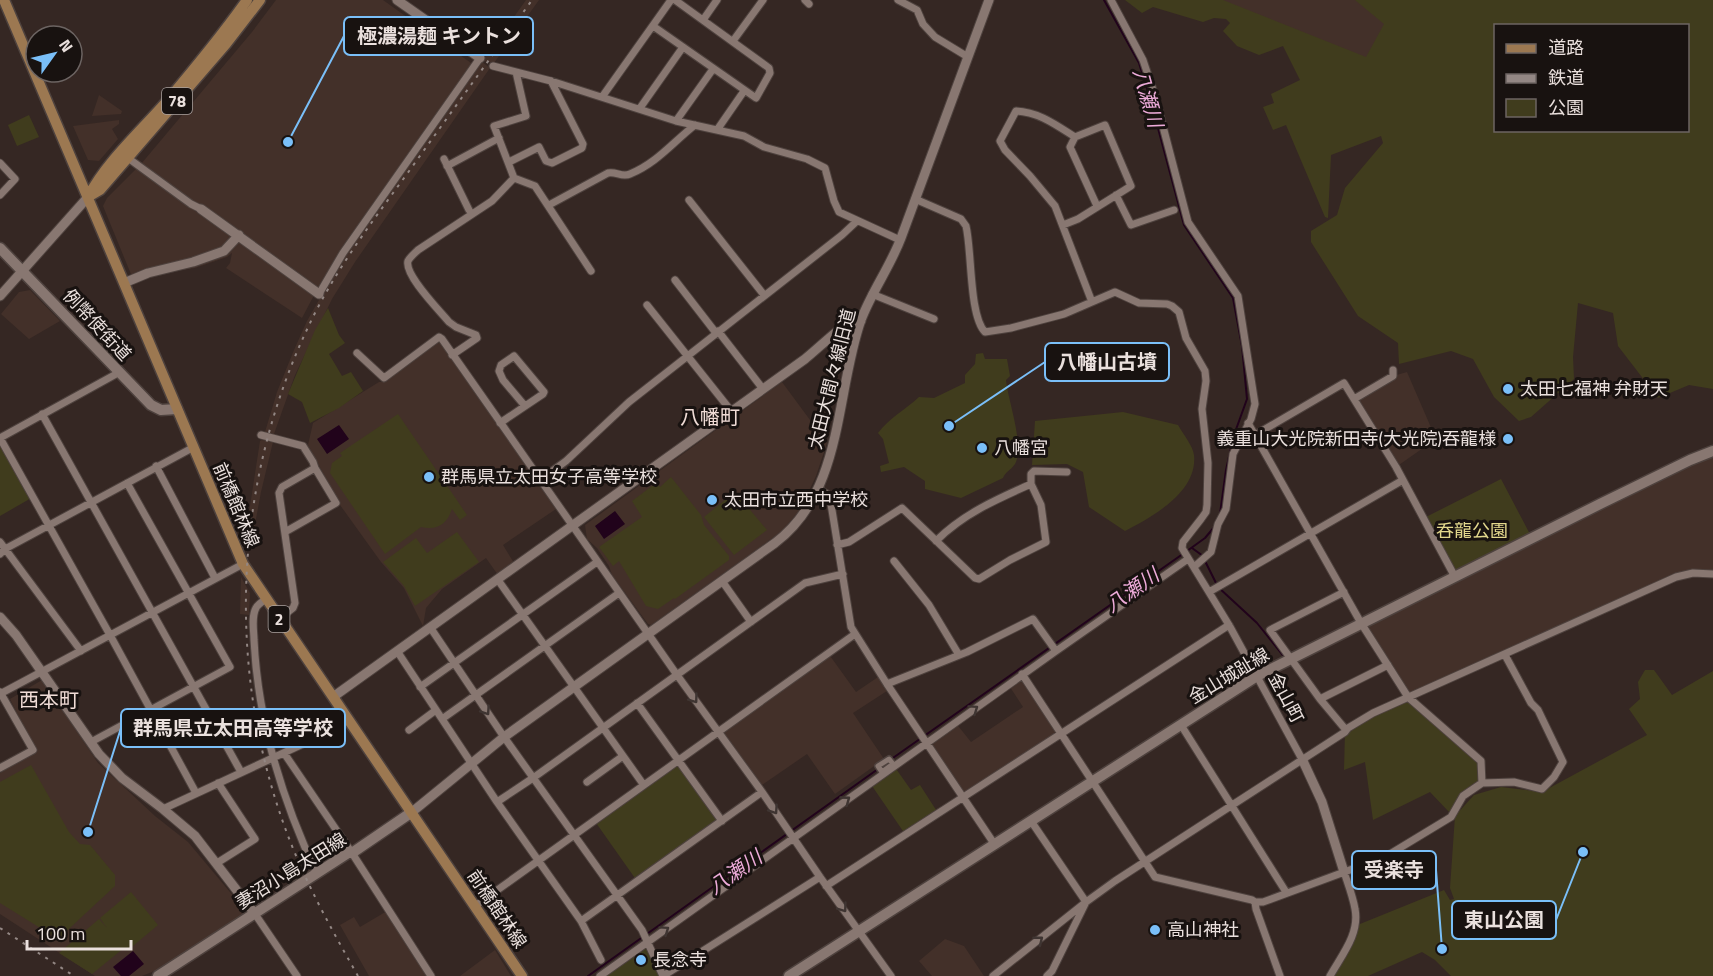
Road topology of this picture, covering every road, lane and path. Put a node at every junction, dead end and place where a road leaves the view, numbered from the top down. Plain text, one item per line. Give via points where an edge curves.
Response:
1 (4, 0) edge
2 (248, 0) edge
3 (260, 0) edge
4 (398, 0) edge
5 (673, 0) edge
6 (717, 0) edge
7 (763, 0) edge
8 (898, 0) edge
9 (917, 0) edge
10 (989, 0) edge
11 (1112, 0) edge
12 (917, 10) junction
13 (703, 20) junction
14 (653, 26) junction
15 (733, 41) junction
16 (683, 47) junction
17 (968, 57) junction
18 (480, 58) joint
19 (493, 66) dead end
20 (713, 69) junction
21 (516, 72) junction
22 (551, 81) junction
23 (744, 91) junction
24 (602, 97) junction
25 (640, 108) junction
26 (676, 121) junction
27 (695, 125) junction
28 (717, 130) junction
29 (1075, 137) junction
30 (499, 138) junction
31 (128, 158) junction
32 (508, 162) junction
33 (0, 163) edge
34 (514, 178) junction
35 (0, 195) edge
36 (1116, 195) junction
37 (88, 197) junction
38 (915, 199) junction
39 (689, 200) dead end
40 (549, 205) junction
41 (1097, 206) junction
42 (201, 209) joint
43 (469, 210) dead end
44 (1174, 210) dead end
45 (856, 221) junction
46 (1063, 225) junction
47 (238, 236) junction
48 (900, 240) junction
49 (0, 248) edge
50 (23, 270) junction
51 (591, 271) dead end
52 (675, 280) dead end
53 (124, 283) junction
54 (319, 294) joint
55 (872, 294) junction
56 (764, 295) junction
57 (0, 296) edge
58 (1092, 302) junction
59 (647, 305) dead end
60 (934, 319) dead end
61 (861, 321) junction
62 (717, 332) junction
63 (357, 353) dead end
64 (452, 355) junction
65 (687, 356) junction
66 (1393, 370) dead end
67 (118, 373) junction
68 (763, 389) junction
69 (1354, 399) junction
70 (525, 406) junction
71 (177, 409) junction
72 (732, 412) junction
73 (42, 414) junction
74 (500, 423) junction
75 (1248, 423) junction
76 (261, 435) dead end
77 (1255, 435) junction
78 (0, 438) edge
79 (194, 447) junction
80 (1713, 451) edge
81 (156, 466) junction
82 (315, 468) junction
83 (1067, 472) dead end
84 (540, 480) junction
85 (1403, 480) junction
86 (127, 483) junction
87 (1031, 484) junction
88 (818, 489) junction
89 (91, 502) junction
90 (48, 526) junction
91 (572, 526) junction
92 (285, 532) junction
93 (1310, 532) junction
94 (936, 541) junction
95 (0, 542) edge
96 (837, 545) junction
97 (3, 552) edge
98 (1186, 555) junction
99 (894, 561) dead end
100 (597, 562) junction
101 (243, 564) junction
102 (1194, 567) junction
103 (843, 574) junction
104 (1713, 574) edge
105 (1455, 577) junction
106 (215, 578) junction
107 (498, 580) junction
108 (722, 581) junction
109 (1216, 588) junction
110 (1344, 592) junction
111 (188, 593) junction
112 (619, 593) junction
113 (266, 599) junction
114 (152, 611) junction
115 (523, 614) junction
116 (0, 617) edge
117 (279, 619) junction
118 (751, 622) junction
119 (1362, 624) junction
120 (1229, 625) junction
121 (430, 627) junction
122 (110, 634) junction
123 (648, 634) junction
124 (855, 634) junction
125 (545, 645) junction
126 (1053, 647) junction
127 (81, 651) junction
128 (397, 651) junction
129 (959, 655) junction
130 (1505, 655) junction
131 (1292, 658) junction
132 (454, 663) junction
133 (1388, 665) junction
134 (42, 672) junction
135 (1022, 674) junction
136 (677, 675) junction
137 (1257, 676) junction
138 (887, 684) junction
139 (573, 686) junction
140 (194, 687) junction
141 (420, 687) junction
142 (0, 693) edge
143 (476, 695) junction
144 (333, 697) junction
145 (1408, 697) junction
146 (1320, 699) junction
147 (637, 703) junction
148 (151, 710) junction
149 (436, 710) junction
150 (442, 719) junction
151 (349, 720) junction
152 (1181, 724) junction
153 (603, 727) junction
154 (409, 730) dead end
155 (1346, 730) junction
156 (717, 732) junction
157 (1060, 734) junction
158 (504, 737) junction
159 (91, 742) junction
160 (926, 743) junction
161 (284, 753) junction
162 (623, 756) junction
163 (272, 758) junction
164 (678, 760) junction
165 (1303, 761) junction
166 (471, 763) junction
167 (0, 768) edge
168 (241, 772) junction
169 (533, 778) junction
170 (587, 782) dead end
171 (1092, 782) junction
172 (218, 783) junction
173 (1482, 783) junction
174 (643, 784) junction
175 (762, 792) junction
176 (196, 793) junction
177 (963, 796) junction
178 (497, 802) junction
179 (1234, 806) junction
180 (163, 809) junction
181 (412, 812) junction
182 (722, 821) junction
183 (1031, 821) junction
184 (574, 834) junction
185 (793, 838) junction
186 (995, 845) junction
187 (352, 853) junction
188 (537, 861) junction
189 (1145, 862) junction
190 (217, 863) junction
191 (1344, 872) junction
192 (317, 874) junction
193 (820, 877) junction
194 (826, 885) junction
195 (1286, 892) junction
196 (618, 895) junction
197 (1086, 902) junction
198 (1255, 902) junction
199 (475, 906) junction
200 (255, 914) junction
201 (581, 921) junction
202 (860, 931) junction
203 (648, 942) junction
204 (602, 960) dead end
205 (158, 976) edge
206 (297, 976) edge
207 (431, 976) edge
208 (522, 976) edge
209 (600, 976) edge
210 (663, 976) edge
211 (789, 976) edge
212 (891, 976) edge
213 (993, 976) edge
214 (1047, 976) edge
215 (1280, 976) edge
216 (1329, 976) edge

1 - 37 main road, 前橋館林線 / 2
2 - 37 main road, 78 via 96,181
3 - 31 main road, 78
4 - 18 street
5 - 13 street
5 - 14 street
6 - 13 street
7 - 15 street
8 - 12 street
9 - 12 street
10 - 17 street, 太田大間々線旧道
11 - 75 street via 1143,60 1188,222 1239,296 1255,404
12 - 17 street via 930,33
13 - 15 street
14 - 16 street
14 - 24 street
15 - 23 street via 771,71 756,98
16 - 20 street
16 - 25 street
17 - 38 street, 太田大間々線旧道
18 - 54 street via 342,253
19 - 21 street
20 - 23 street
20 - 26 street
21 - 22 street
21 - 30 street via 526,116 494,126
22 - 24 street
22 - 32 street via 582,148 552,163 546,161 539,147
23 - 28 street
24 - 25 street
25 - 26 street
26 - 27 street
27 - 28 street
27 - 40 street via 664,154 630,174 608,173
28 - 45 street via 822,165 837,209
29 - 36 street via 1105,125 1131,186
29 - 41 street via 1070,147
29 - 46 street via 1030,112 1016,111 1000,141 1055,206
30 - 32 street
30 - 43 street via 446,162
31 - 37 main road, 78 via 100,190
31 - 42 street
32 - 34 street
33 - 35 street via 15,178
34 - 40 street via 535,186
34 - 64 street via 492,201 408,260 414,278 449,322 476,335
36 - 41 street
36 - 44 street via 1131,225
37 - 50 street
37 - 53 main road, 前橋館林線 / 2
38 - 48 street, 太田大間々線旧道
38 - 58 street via 961,219 966,226 975,305 984,332 1064,314
39 - 56 street
40 - 51 street
41 - 46 street
42 - 47 street
45 - 48 street
45 - 56 street
46 - 58 street
47 - 53 street via 224,251
47 - 54 street
48 - 55 street, 太田大間々線旧道
49 - 50 main road, 例幣使街道
50 - 57 street
50 - 67 main road, 例幣使街道
52 - 62 street
53 - 71 main road, 前橋館林線 / 2
55 - 60 street
55 - 61 street, 太田大間々線旧道
56 - 62 street
58 - 98 street via 1115,292 1139,303 1172,306 1179,312 1186,338 1205,370 1202,408 1208,464 1206,512 1183,542
59 - 65 street
61 - 68 street via 846,323
61 - 88 street, 太田大間々線旧道 via 831,452
62 - 65 street
62 - 68 street
63 - 64 street via 384,378 439,337
64 - 74 street
65 - 72 street
65 - 84 street
66 - 69 street via 1393,376
67 - 71 main road, 例幣使街道 via 154,408
67 - 73 street
68 - 72 street
69 - 77 street via 1344,383
69 - 85 street
70 - 70 street via 543,394 544,389 514,356 499,371
70 - 74 street
71 - 79 main road, 前橋館林線 / 2
72 - 91 street
73 - 78 street
73 - 89 street
74 - 84 street
75 - 77 street
75 - 102 street via 1233,454 1226,509 1211,552
76 - 82 street via 303,447
77 - 93 street
78 - 90 street
79 - 81 street
79 - 101 main road, 前橋館林線 / 2
80 - 105 main road, 金山城趾線
81 - 86 street
81 - 106 street
82 - 92 street via 280,489
82 - 92 street via 336,503
83 - 87 street via 1034,471
84 - 91 street
85 - 93 street
85 - 105 street
86 - 89 street
86 - 111 street
87 - 94 street via 979,509 951,526
87 - 94 street via 1041,506 1046,542 979,579
88 - 96 street via 830,498
88 - 108 street, 太田大間々線旧道 via 792,529
89 - 90 street
89 - 114 street
90 - 97 street
90 - 122 street
91 - 100 street
91 - 107 street
92 - 117 street via 295,603
93 - 109 street
93 - 110 street
94 - 96 street via 902,508 849,542
95 - 97 street
96 - 103 street
97 - 127 street
98 - 102 street, 金山町
98 - 126 street
99 - 129 street via 937,617
100 - 112 street
100 - 115 street
101 - 106 street
101 - 113 main road, 前橋館林線 / 2
102 - 109 street, 金山町
103 - 118 street via 805,583
103 - 124 street
104 - 130 street via 1676,577
105 - 119 main road, 金山城趾線
106 - 111 street
107 - 115 street
107 - 121 street
108 - 118 street
108 - 123 street, 太田大間々線旧道
109 - 120 street, 金山町
110 - 119 street
110 - 131 street via 1270,630
111 - 114 street
111 - 140 street via 230,667
112 - 123 street
112 - 125 street
113 - 117 main road, 前橋館林線 / 2
113 - 163 street via 255,608 254,628 257,678
114 - 122 street
114 - 140 street
115 - 125 street
115 - 132 street
116 - 134 street
117 - 144 main road, 前橋館林線 / 2
118 - 136 street
119 - 131 main road, 金山城趾線
119 - 133 street
120 - 137 street, 金山町
120 - 157 street
121 - 128 street
121 - 132 street
122 - 127 street
122 - 148 street
123 - 136 street
123 - 139 street, 太田大間々線旧道
124 - 138 street
124 - 156 street
125 - 139 street
125 - 143 street
126 - 129 street via 1033,620
126 - 135 street
127 - 134 street
128 - 141 street
128 - 144 street
129 - 138 street
130 - 145 street
130 - 173 street via 1563,762 1542,789 1514,782
131 - 137 main road, 金山城趾線
131 - 146 street
132 - 141 street
132 - 143 street
133 - 145 street
133 - 146 street
134 - 142 street
134 - 159 street
135 - 157 street
160 -> 135 street
136 - 147 street
136 -> 156 street
137 - 152 main road, 金山城趾線
137 - 165 street, 金山町
138 - 160 street
139 - 153 street
139 - 158 street, 太田大間々線旧道
140 - 148 street
140 - 168 street
141 - 149 street
142 - 167 street via 33,750
143 - 150 street
143 -> 158 street
144 - 151 main road, 前橋館林線 / 2
145 - 155 street
145 - 173 street via 1481,761
146 - 155 street
147 - 153 street
147 - 164 street
148 - 159 street
148 - 176 street
149 - 150 street
149 - 154 street
150 - 166 street
151 - 161 street
151 - 181 main road, 前橋館林線 / 2
152 - 171 main road, 金山城趾線
152 - 179 street
153 - 162 street
153 - 169 street
155 - 165 street
156 - 164 street
156 - 175 street
157 - 171 street
157 - 177 street
158 - 166 street, 太田大間々線旧道
158 - 169 street
159 - 180 street via 122,778
160 - 177 street
185 -> 160 street
161 - 163 street
161 - 187 street
162 - 170 street
162 - 174 street
163 - 168 street
163 - 192 street
164 - 174 street
164 - 182 street
165 - 179 street
165 - 191 street via 1322,802
166 - 178 street
166 - 181 street, 太田大間々線旧道
168 - 172 street
169 - 178 street
169 - 184 street
171 - 183 main road, 金山城趾線
171 - 189 street
172 - 176 street
172 - 190 street via 255,839
173 - 191 street via 1463,796 1451,817 1436,828 1384,857
174 - 184 street
175 - 182 street
175 -> 185 street
176 - 180 street
177 - 186 street
177 - 194 street
178 - 188 street
179 - 189 street
179 - 195 street
180 - 190 street via 195,836
181 - 187 main road, 妻沼小島太田線
181 - 199 main road, 前橋館林線 / 2
182 - 196 street
183 - 186 main road, 金山城趾線
183 - 197 street
184 - 188 street
184 - 196 street
185 - 193 street
203 -> 185 street
186 - 202 main road, 金山城趾線
187 - 192 main road, 妻沼小島太田線
187 - 207 street
188 - 199 street
188 - 201 street
189 - 197 street
189 - 198 street via 1155,877
190 - 200 street
191 - 195 street
191 - 216 street via 1355,909 1355,926
192 - 200 main road, 妻沼小島太田線
193 - 194 street
193 - 210 street
194 -> 202 street
195 - 198 street
196 - 201 street
196 - 203 street
213 -> 197 street
197 - 214 street
198 - 215 street
199 - 208 main road, 前橋館林線 / 2
200 - 205 main road, 妻沼小島太田線
200 - 206 street
201 - 204 street
202 - 211 main road, 金山城趾線
202 - 212 street
203 - 209 street
203 - 210 street

